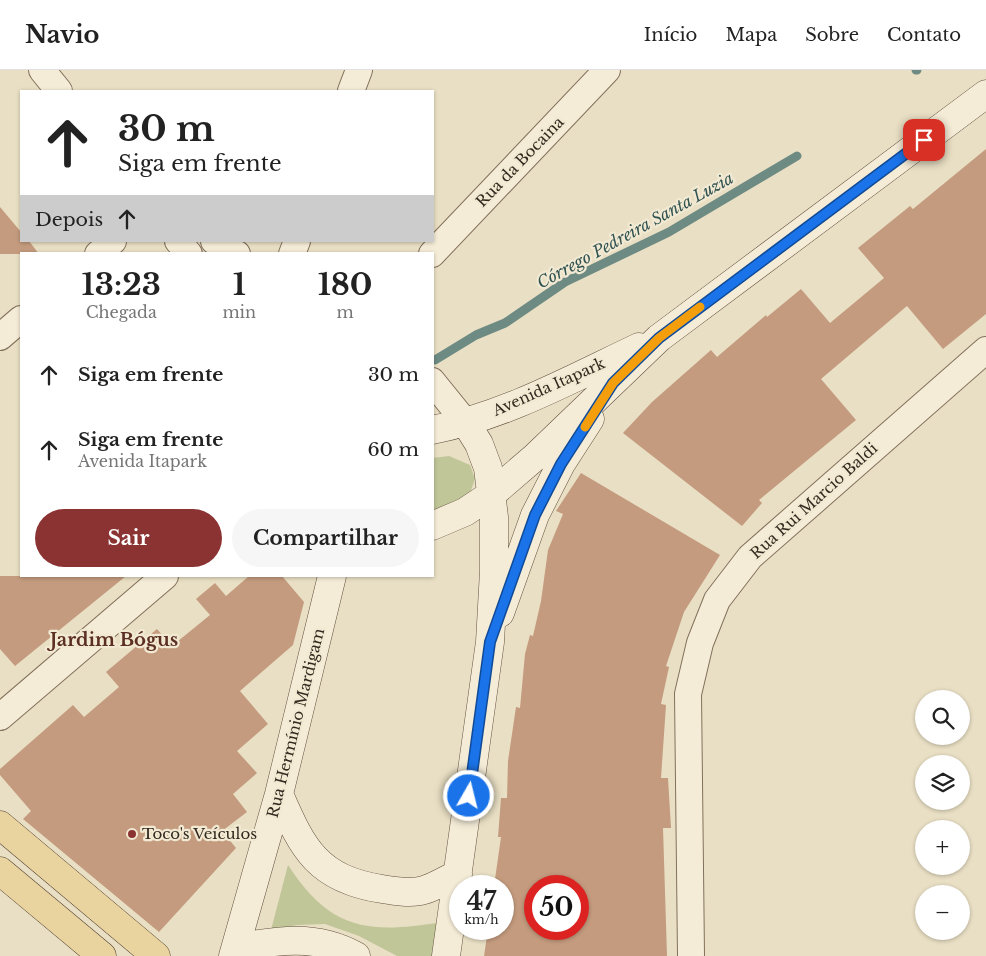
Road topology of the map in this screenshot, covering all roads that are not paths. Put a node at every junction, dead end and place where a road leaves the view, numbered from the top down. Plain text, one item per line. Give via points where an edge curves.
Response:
1 (42, 70) edge
2 (359, 70) edge
3 (607, 70) edge
4 (58, 90) edge
5 (351, 90) edge
6 (986, 94) edge
7 (112, 242) edge
8 (179, 242) edge
9 (100, 252) edge
10 (187, 252) edge
11 (434, 252) edge
12 (20, 320) edge
13 (0, 337) edge
14 (659, 338) junction
15 (986, 350) edge
16 (434, 383) edge
17 (613, 383) junction
18 (466, 423) junction
19 (434, 430) edge
20 (492, 494) junction
21 (434, 525) edge
22 (164, 577) edge
23 (332, 577) edge
24 (490, 642) junction
25 (0, 717) edge
26 (279, 794) junction
27 (0, 825) edge
28 (0, 870) edge
29 (458, 874) junction
30 (234, 952) edge
31 (102, 956) edge
32 (156, 956) edge
33 (356, 956) edge
34 (446, 956) edge
35 (691, 956) edge

1 - 4 street
2 - 5 street
3 - 11 street, Rua da Bocaina
6 - 14 main road, Avenida Itapark
7 - 9 street
8 - 10 street
12 - 13 street
14 - 17 main road, Avenida Itapark
14 - 18 main road, Avenida Itapark
15 - 35 street, Rua Rui Marcio Baldi via 750,557 717,600 700,643 688,694
16 - 18 street
17 - 20 main road, Avenida Itapark
17 - 24 main road via 561,464 535,515
18 - 19 main road, Avenida Itapark
18 - 20 main road via 485,460
20 - 21 main road, Avenida Itapark via 465,512
20 - 24 main road via 494,571
22 - 25 street
23 - 26 main road, Rua Hermínio Mardigam
24 - 29 main road
26 - 29 main road via 298,837 323,868 357,885 392,891 423,891
26 - 30 main road, Rua Hermínio Mardigam
27 - 32 main road
28 - 31 main road
29 - 34 main road
30 - 33 main road via 275,940 308,940 343,948

